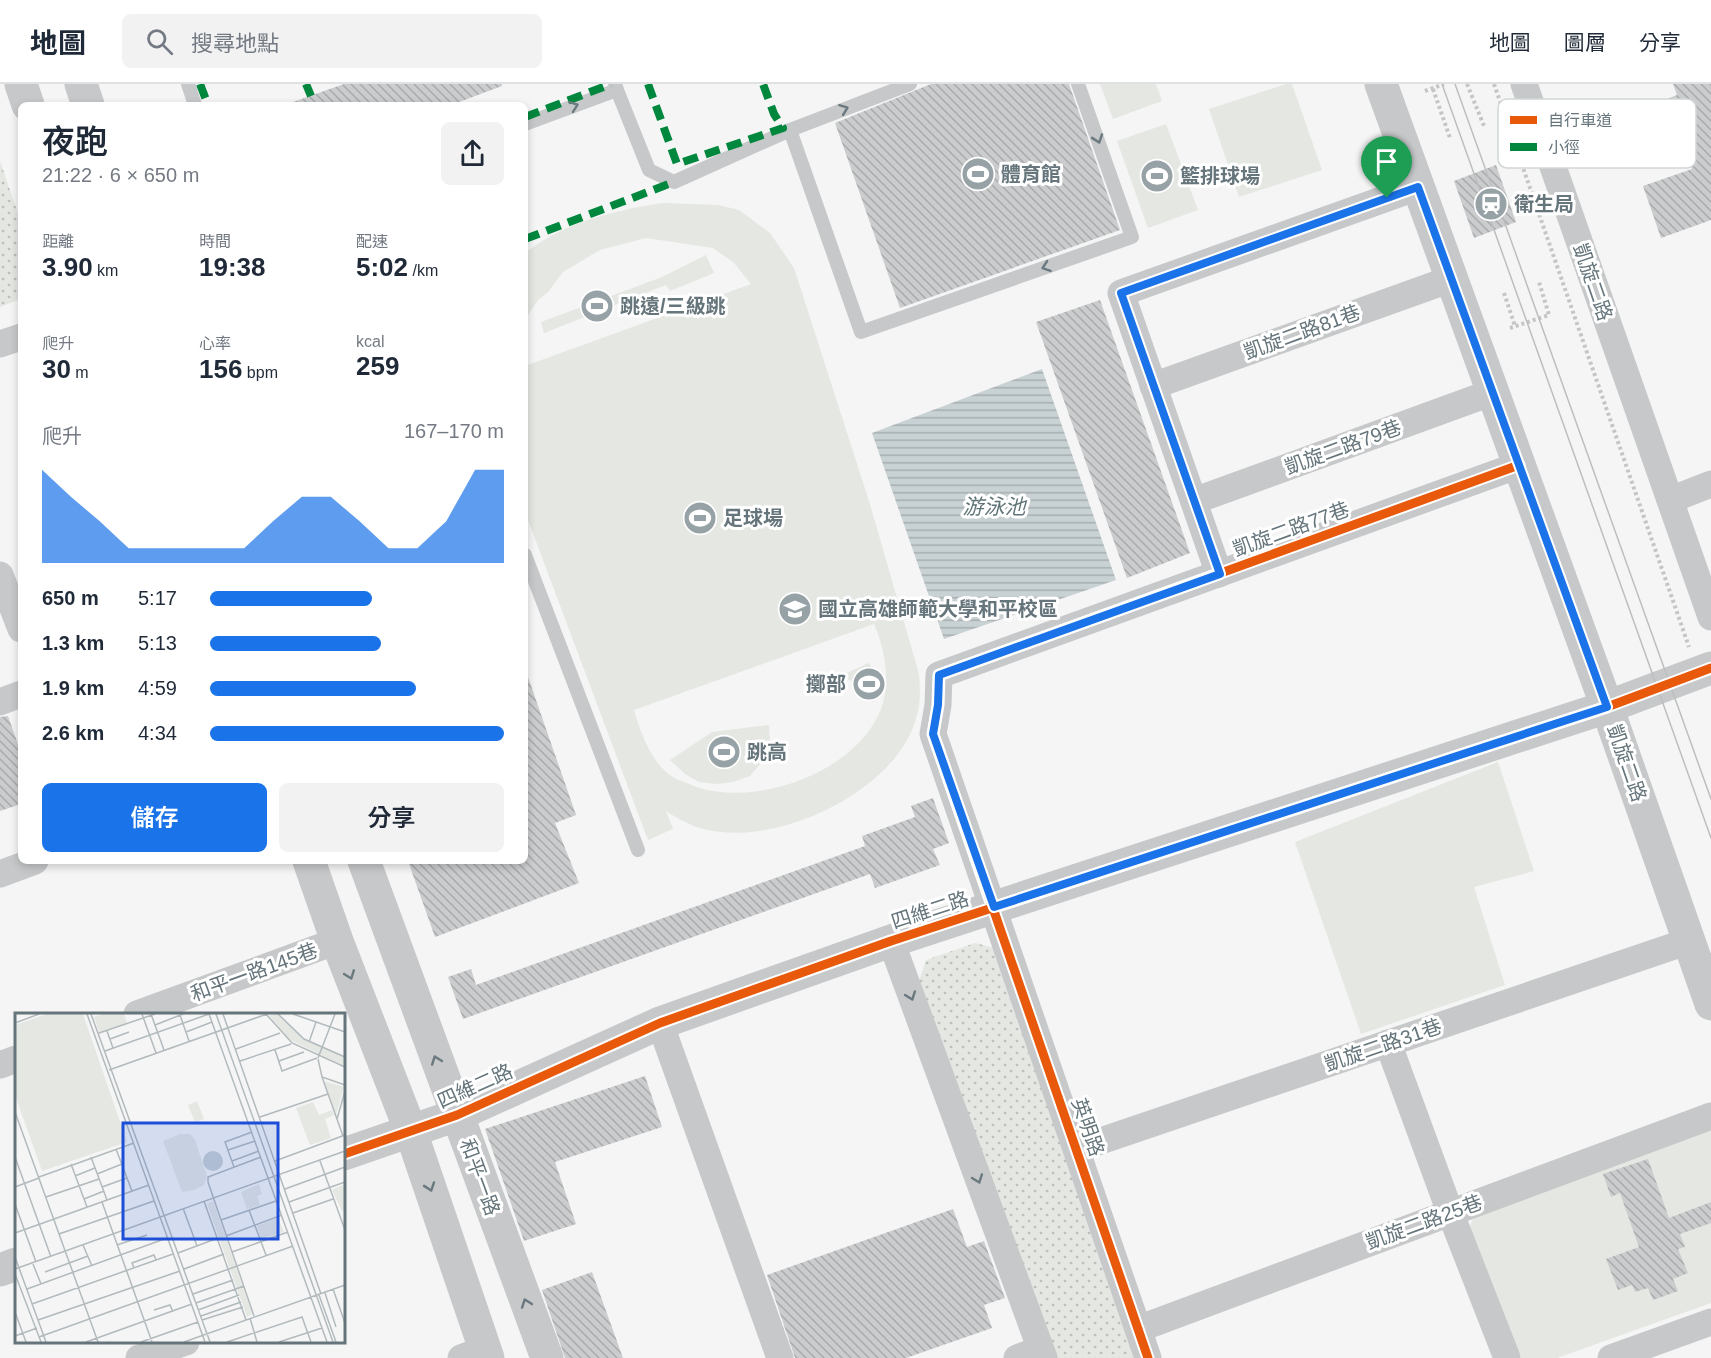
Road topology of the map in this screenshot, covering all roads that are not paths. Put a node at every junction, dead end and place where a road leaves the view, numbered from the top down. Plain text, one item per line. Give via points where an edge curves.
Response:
1 (21, 84) edge
2 (81, 84) edge
3 (188, 84) edge
4 (910, 84) edge
5 (1078, 84) edge
6 (1381, 84) edge
7 (1524, 84) edge
8 (616, 87) edge
9 (1529, 99) edge
10 (27, 102) edge
11 (87, 102) edge
12 (194, 102) edge
13 (528, 123) edge
14 (790, 130) junction
15 (1553, 168) edge
16 (1418, 187) junction
17 (1452, 279) junction
18 (18, 338) edge
19 (0, 344) edge
20 (1153, 386) junction
21 (1493, 393) junction
22 (1519, 465) junction
23 (1711, 484) edge
24 (1670, 500) junction
25 (1194, 501) junction
26 (528, 563) edge
27 (1220, 574) junction
28 (0, 575) edge
29 (1711, 617) edge
30 (18, 621) edge
31 (1705, 671) edge
32 (939, 675) joint
33 (18, 695) edge
34 (0, 702) edge
35 (1607, 707) junction
36 (638, 850) dead end
37 (26, 864) edge
38 (310, 864) edge
39 (365, 864) edge
40 (0, 873) edge
41 (994, 907) junction
42 (337, 941) junction
43 (891, 941) junction
44 (1689, 941) junction
45 (1711, 1004) edge
46 (140, 1013) edge
47 (660, 1023) junction
48 (1388, 1043) junction
49 (15, 1059) edge
50 (0, 1065) edge
51 (456, 1114) junction
52 (1711, 1116) edge
53 (411, 1132) junction
54 (1077, 1149) junction
55 (345, 1154) edge
56 (1450, 1212) junction
57 (15, 1264) edge
58 (0, 1270) edge
59 (1711, 1322) edge
60 (1138, 1329) junction
61 (180, 1343) edge
62 (478, 1355) edge
63 (1034, 1355) edge
64 (139, 1358) edge
65 (547, 1358) edge
66 (780, 1358) edge
67 (1148, 1358) edge
68 (1508, 1358) edge
69 (1611, 1358) edge

1 - 10 street
2 - 11 street
3 - 12 lane
14 -> 4 lane
5 -> 14 lane via 1132,237 861,332
6 - 16 street, 凱旋二路
7 - 9 street, 凱旋二路
13 -> 8 lane
8 - 14 lane via 649,170 674,182
15 - 24 street, 凱旋二路
16 - 17 street, 凱旋二路
16 - 20 street via 1121,293
17 - 20 street, 凱旋二路81巷
17 - 21 street, 凱旋二路
18 - 19 street
20 - 25 street
21 - 22 street, 凱旋二路
21 - 25 street, 凱旋二路79巷
22 - 27 street, 凱旋二路77巷
22 - 35 street, 凱旋二路
23 - 24 street
24 - 29 street, 凱旋二路
25 - 27 street
26 - 36 lane
27 - 32 street, 凱旋二路77巷
28 - 30 street
31 - 35 street, 四維二路
32 - 41 street, 英明路 via 933,734
33 - 34 street
35 - 41 street, 四維二路
35 - 44 street, 凱旋二路
37 - 40 street
38 - 42 street
51 -> 39 street, 和平一路
41 - 43 street, 四維二路
41 - 54 street, 英明路
42 - 46 street, 和平一路145巷
42 -> 53 street
43 - 47 street, 四維二路
43 -> 63 street
44 - 45 street, 凱旋二路
44 - 48 street, 凱旋二路31巷
47 - 51 street, 四維二路
47 - 66 street
48 - 54 street, 凱旋二路31巷
48 - 56 street
49 - 50 street
51 - 53 street, 四維二路
65 -> 51 street, 和平一路
52 - 56 street, 凱旋二路25巷
53 - 55 street, 四維二路
53 -> 62 street
54 - 60 street, 英明路
56 - 60 street, 凱旋二路25巷
56 - 68 street
57 - 58 street
59 - 69 street
60 - 67 street, 英明路
61 - 64 street

